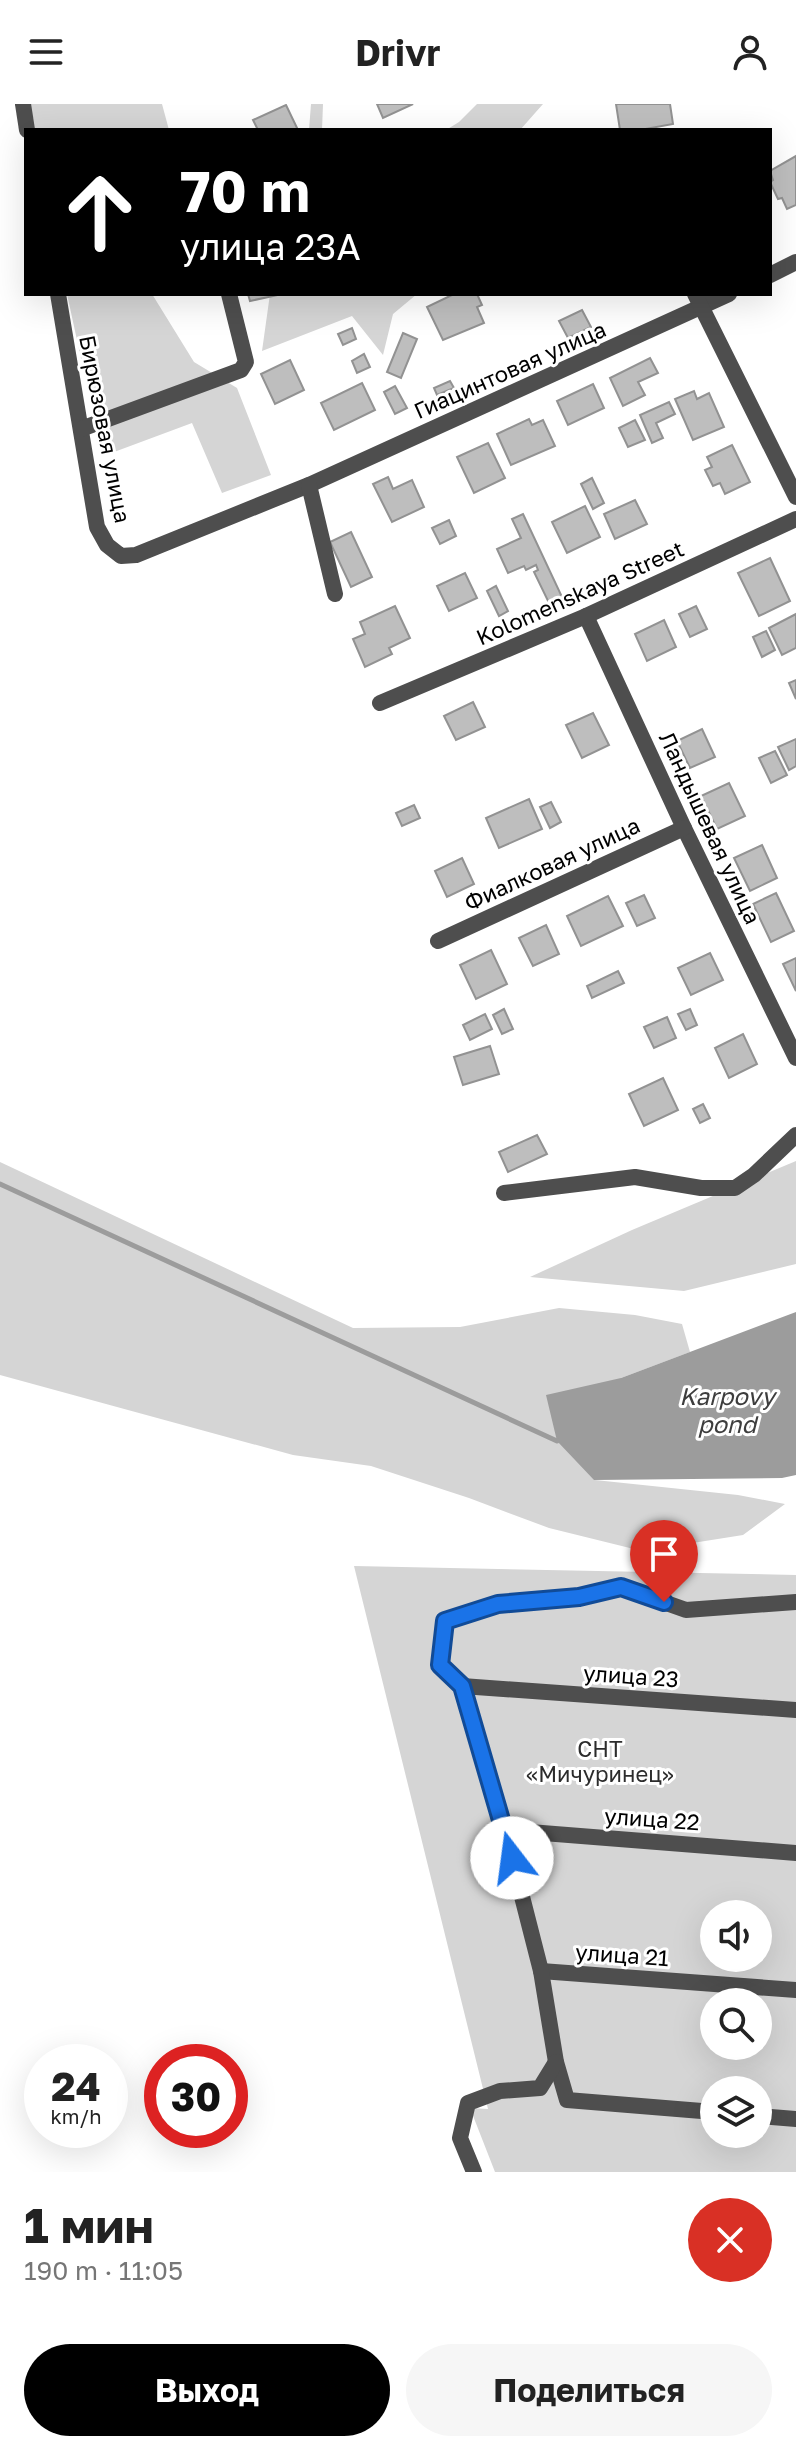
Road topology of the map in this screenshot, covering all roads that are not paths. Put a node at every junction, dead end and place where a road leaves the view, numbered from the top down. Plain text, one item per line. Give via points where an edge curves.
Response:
1 (23, 104) edge
2 (27, 128) edge
3 (796, 262) edge
4 (772, 274) edge
5 (58, 296) edge
6 (230, 296) edge
7 (719, 296) edge
8 (699, 300) edge
9 (81, 429) junction
10 (309, 485) junction
11 (796, 497) edge
12 (796, 519) edge
13 (335, 594) dead end
14 (586, 616) junction
15 (380, 703) dead end
16 (684, 828) junction
17 (438, 941) dead end
18 (796, 1058) edge
19 (796, 1135) edge
20 (504, 1193) dead end
21 (796, 1602) edge
22 (462, 1686) junction
23 (796, 1710) edge
24 (505, 1830) junction
25 (796, 1853) edge
26 (541, 1971) junction
27 (796, 1990) edge
28 (556, 2062) junction
29 (700, 2111) edge
30 (772, 2117) edge
31 (796, 2119) edge
32 (474, 2172) edge

1 - 2 street
3 - 4 street
5 - 9 street, Бирюзовая улица
6 - 9 street via 246,362 241,370
7 - 8 street, Гиацинтовая улица
8 - 10 street, Гиацинтовая улица
8 - 11 street
9 - 10 street, Бирюзовая улица via 97,527 121,556 136,555
10 - 13 street
12 - 14 street, Kolomenskaya Street
14 - 15 street, Kolomenskaya Street
14 - 16 street, Ландышевая улица
16 - 17 street, Фиалковая улица
16 - 18 street, Ландышевая улица
19 - 20 street via 735,1188 635,1177
21 - 22 street via 686,1610 621,1587 579,1597 498,1604 445,1621 440,1665
22 - 23 street, улица 23
22 - 24 street
24 - 25 street, улица 22
24 - 26 street
26 - 27 street, улица 21
26 - 28 street
28 - 29 street via 567,2100
28 - 32 street via 540,2088 500,2091 468,2103 460,2138
30 - 31 street

